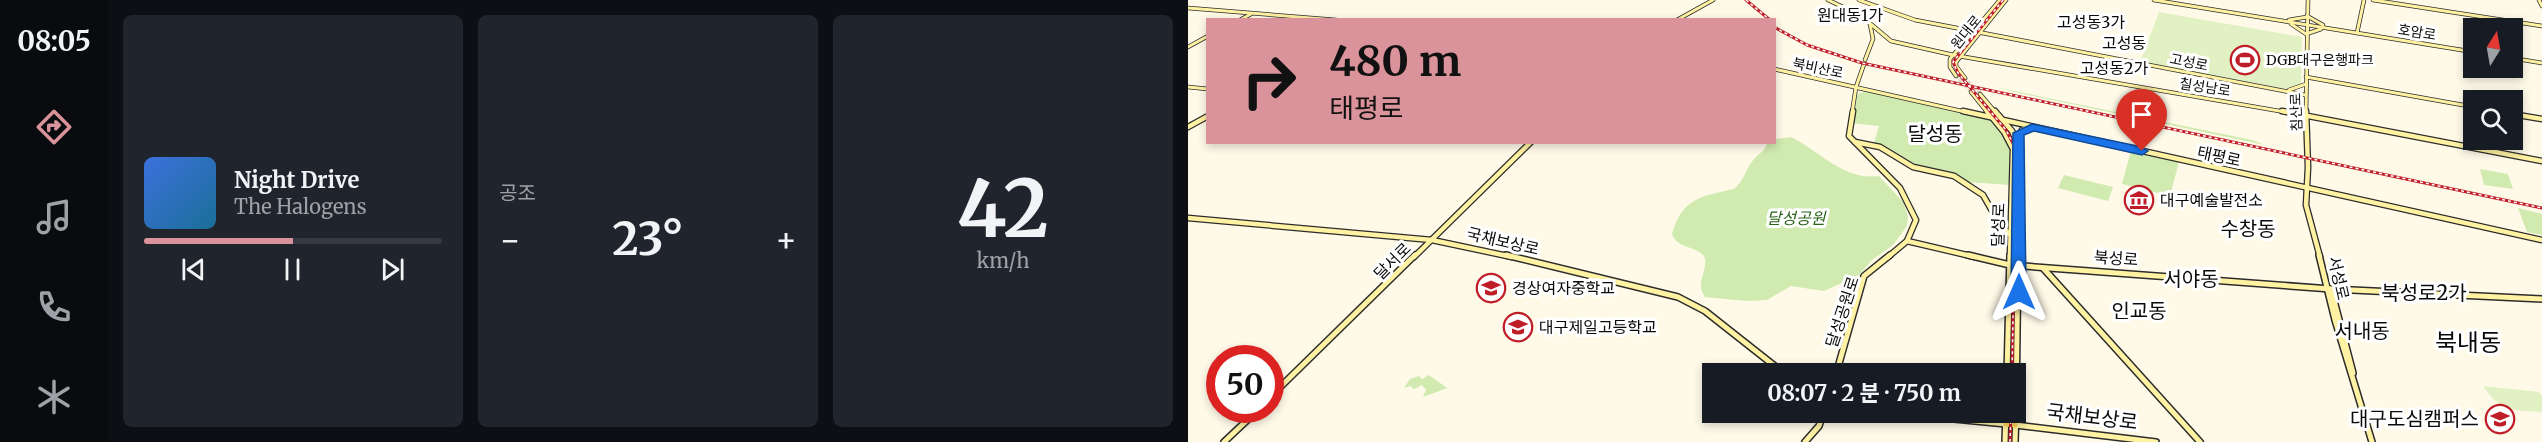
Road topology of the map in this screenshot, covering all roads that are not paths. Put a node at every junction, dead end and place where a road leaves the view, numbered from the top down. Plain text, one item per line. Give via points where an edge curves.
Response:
1 (1713, 0) edge
2 (1828, 0) edge
3 (1859, 0) edge
4 (2000, 0) edge
5 (2006, 0) edge
6 (2154, 0) edge
7 (2162, 0) edge
8 (2308, 0) edge
9 (2364, 0) edge
10 (2373, 0) edge
11 (2539, 0) edge
12 (2542, 6) edge
13 (1188, 8) edge
14 (1252, 13) junction
15 (2307, 16) junction
16 (1243, 18) edge
17 (1312, 18) edge
18 (1681, 18) edge
19 (2283, 21) junction
20 (1870, 24) junction
21 (2306, 25) junction
22 (2542, 26) edge
23 (2330, 28) junction
24 (1976, 32) junction
25 (2357, 33) junction
26 (2306, 34) junction
27 (1206, 37) edge
28 (1188, 46) edge
29 (2463, 50) edge
30 (1953, 55) junction
31 (1960, 56) junction
32 (2523, 60) edge
33 (2542, 63) edge
34 (1776, 69) edge
35 (1956, 76) tunnel mouth
36 (2306, 77) junction
37 (1965, 78) tunnel mouth
38 (2306, 84) junction
39 (1188, 87) edge
40 (1856, 87) junction
41 (1206, 89) edge
42 (2281, 90) junction
43 (1971, 92) tunnel mouth
44 (1980, 94) tunnel mouth
45 (2306, 95) junction
46 (2463, 105) edge
47 (2307, 115) junction
48 (2523, 116) edge
49 (1206, 117) edge
50 (1994, 119) junction
51 (2542, 119) edge
52 (2003, 121) junction
53 (1188, 127) edge
54 (2032, 127) junction
55 (2018, 141) junction
56 (1855, 142) junction
57 (1529, 144) edge
58 (2542, 161) edge
59 (2306, 187) junction
60 (1188, 218) edge
61 (2011, 236) junction
62 (1432, 240) junction
63 (2542, 240) edge
64 (1907, 241) junction
65 (2010, 266) junction
66 (2018, 266) junction
67 (2043, 268) junction
68 (2329, 288) junction
69 (2542, 300) edge
70 (1771, 363) edge
71 (1839, 363) edge
72 (2007, 363) edge
73 (2017, 363) edge
74 (1284, 383) edge
75 (1244, 423) edge
76 (1820, 423) edge
77 (1996, 423) edge
78 (2006, 424) junction
79 (2015, 425) junction
80 (1224, 442) edge
81 (1805, 442) edge
82 (2006, 442) edge
83 (2015, 442) edge
84 (2156, 442) edge
85 (2200, 442) edge
86 (2372, 442) edge

1 - 18 main road
2 - 20 main road, 칠성남로
3 - 24 main road, 고성로 via 1915,20
4 - 24 main road, 원대로
5 - 24 main road, 원대로
6 - 19 main road
7 - 19 main road
8 - 15 main road, 침산로
9 - 25 main road
10 - 22 main road
11 - 12 main road
13 - 14 main road
14 - 16 main road
14 - 17 main road
15 - 19 main road
15 - 21 main road, 침산로
15 - 23 main road
19 - 21 main road, 호암로
19 - 26 main road
20 - 30 main road, 칠성남로 via 1891,41
20 - 40 main road via 1873,39
21 - 23 main road, 호암로
21 - 26 main road, 침산로
23 - 25 main road, 호암로
23 - 26 main road
24 - 30 main road, 원대로
24 - 31 main road, 원대로
24 - 42 main road, 고성로
25 - 29 main road, 호암로
26 - 36 main road, 침산로
27 - 28 main road
30 - 31 main road, 칠성남로
30 - 35 main road, 원대로 via 1950,67
31 - 37 main road, 원대로 via 1956,66
31 - 47 main road, 칠성남로
32 - 33 main road
34 - 40 main road, 북비산로
36 - 38 main road, 침산로
36 - 46 main road
38 - 42 main road
38 - 45 main road, 침산로
39 - 41 main road
40 - 50 main road, 태평로
40 - 56 main road via 1849,123 1849,136
42 - 45 main road, 고성로
43 - 50 main road
44 - 52 main road
45 - 47 main road, 침산로
47 - 58 main road, 칠성남로
47 - 59 main road, 침산로
48 - 51 main road
49 - 53 main road
50 - 52 main road, 태평로
50 - 61 main road, 달성로 via 2013,149
52 - 54 main road, 태평로
52 - 55 main road
54 - 55 main road via 2019,133
54 - 59 main road, 태평로
55 - 66 main road
56 - 61 main road via 1880,147 1913,167 1959,179 1983,195
56 - 64 main road via 1900,188 1916,220
57 - 62 main road, 달서로
59 - 63 main road, 태평로
59 - 68 main road, 서성로 via 2307,213
60 - 62 main road, 국채보상로
61 - 65 main road, 달성로
62 - 70 main road, 국채보상로 via 1678,297 1705,310
62 - 74 main road, 달서로
64 - 65 main road, 북성로
64 - 71 main road, 달성공원로 via 1864,276
65 - 66 main road, 북성로
65 - 72 main road, 달성로
66 - 67 main road, 북성로
66 - 73 main road
67 - 68 main road, 북성로
67 - 85 main road
68 - 69 main road, 북성로
68 - 86 main road, 서성로
75 - 80 main road
76 - 81 main road
77 - 78 main road, 국채보상로
78 - 79 main road, 국채보상로
78 - 82 main road
79 - 83 main road
79 - 84 main road, 국채보상로

